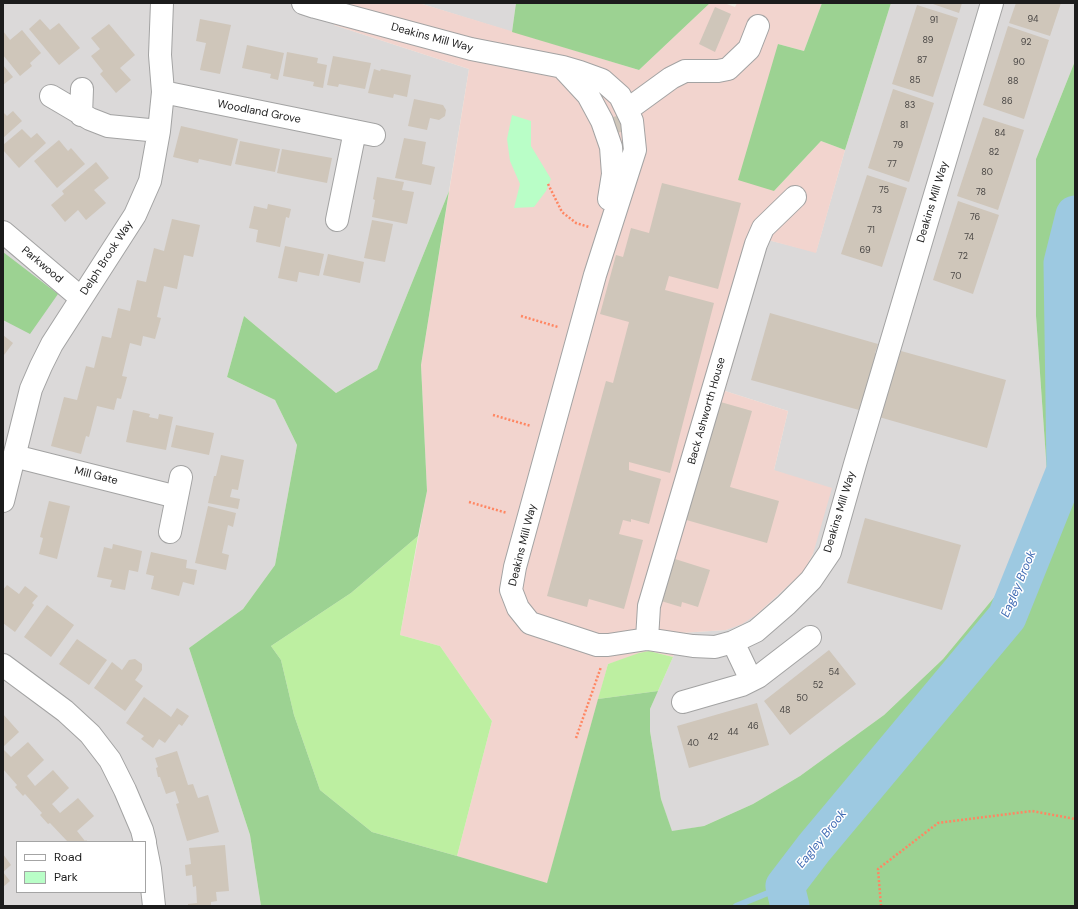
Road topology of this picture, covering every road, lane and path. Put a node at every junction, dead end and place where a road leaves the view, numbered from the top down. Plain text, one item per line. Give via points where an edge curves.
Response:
1 (162, 3) edge
2 (303, 3) edge
3 (992, 3) edge
4 (758, 26) dead end
5 (563, 67) junction
6 (82, 89) dead end
7 (163, 92) junction
8 (50, 96) dead end
9 (627, 110) junction
10 (81, 115) junction
11 (159, 131) junction
12 (548, 184) dead end
13 (795, 197) dead end
14 (336, 208) dead end
15 (603, 231) junction
16 (3, 232) edge
17 (595, 275) junction
18 (81, 298) junction
19 (521, 316) dead end
20 (579, 333) junction
21 (493, 415) dead end
22 (553, 432) junction
23 (14, 456) junction
24 (3, 501) edge
25 (469, 502) dead end
26 (529, 520) junction
27 (170, 532) dead end
28 (810, 637) dead end
29 (646, 639) junction
30 (733, 642) junction
31 (608, 645) junction
32 (3, 665) edge
33 (751, 680) junction
34 (683, 702) dead end
35 (576, 738) dead end
36 (1075, 819) edge
37 (145, 841) edge
38 (146, 848) edge
39 (154, 906) edge
40 (881, 906) edge

1 - 7 street, Delph Brook Way via 160,55
2 - 5 street, Deakins Mill Way via 472,49
3 - 30 street, Deakins Mill Way via 830,552 811,580 786,605 756,631
4 - 9 street via 749,49 728,69 685,71 671,78
5 - 9 street, Deakins Mill Way via 602,80 620,96
5 - 15 street, Deakins Mill Way via 588,95 602,121 611,147 613,174
6 - 10 street
7 - 11 street, Delph Brook Way
7 - 14 street, Woodland Grove via 364,133
8 - 10 street
9 - 17 street, Deakins Mill Way via 632,121 635,150
10 - 11 street via 108,126
11 - 18 street, Delph Brook Way via 150,181 135,215
12 - 15 path via 562,212 576,223
13 - 29 street, Back Ashworth House via 763,228 756,244 649,606
15 - 17 street, Deakins Mill Way
16 - 18 street, Parkwood
17 - 20 street, Deakins Mill Way
18 - 23 street, Delph Brook Way via 52,344 31,389
19 - 20 path
20 - 22 street, Deakins Mill Way
21 - 22 path
22 - 26 street, Deakins Mill Way
23 - 24 street, Delph Brook Way
23 - 27 street, Mill Gate via 179,487
25 - 26 path
26 - 31 street, Deakins Mill Way via 511,590 518,608 530,623 597,645
28 - 33 street
29 - 30 street, Deakins Mill Way via 715,647
29 - 31 street, Deakins Mill Way
30 - 33 street
31 - 35 path
32 - 37 street via 65,711 90,734 110,760
33 - 34 street
36 - 40 path via 1032,811 938,823 878,868
38 - 39 street

